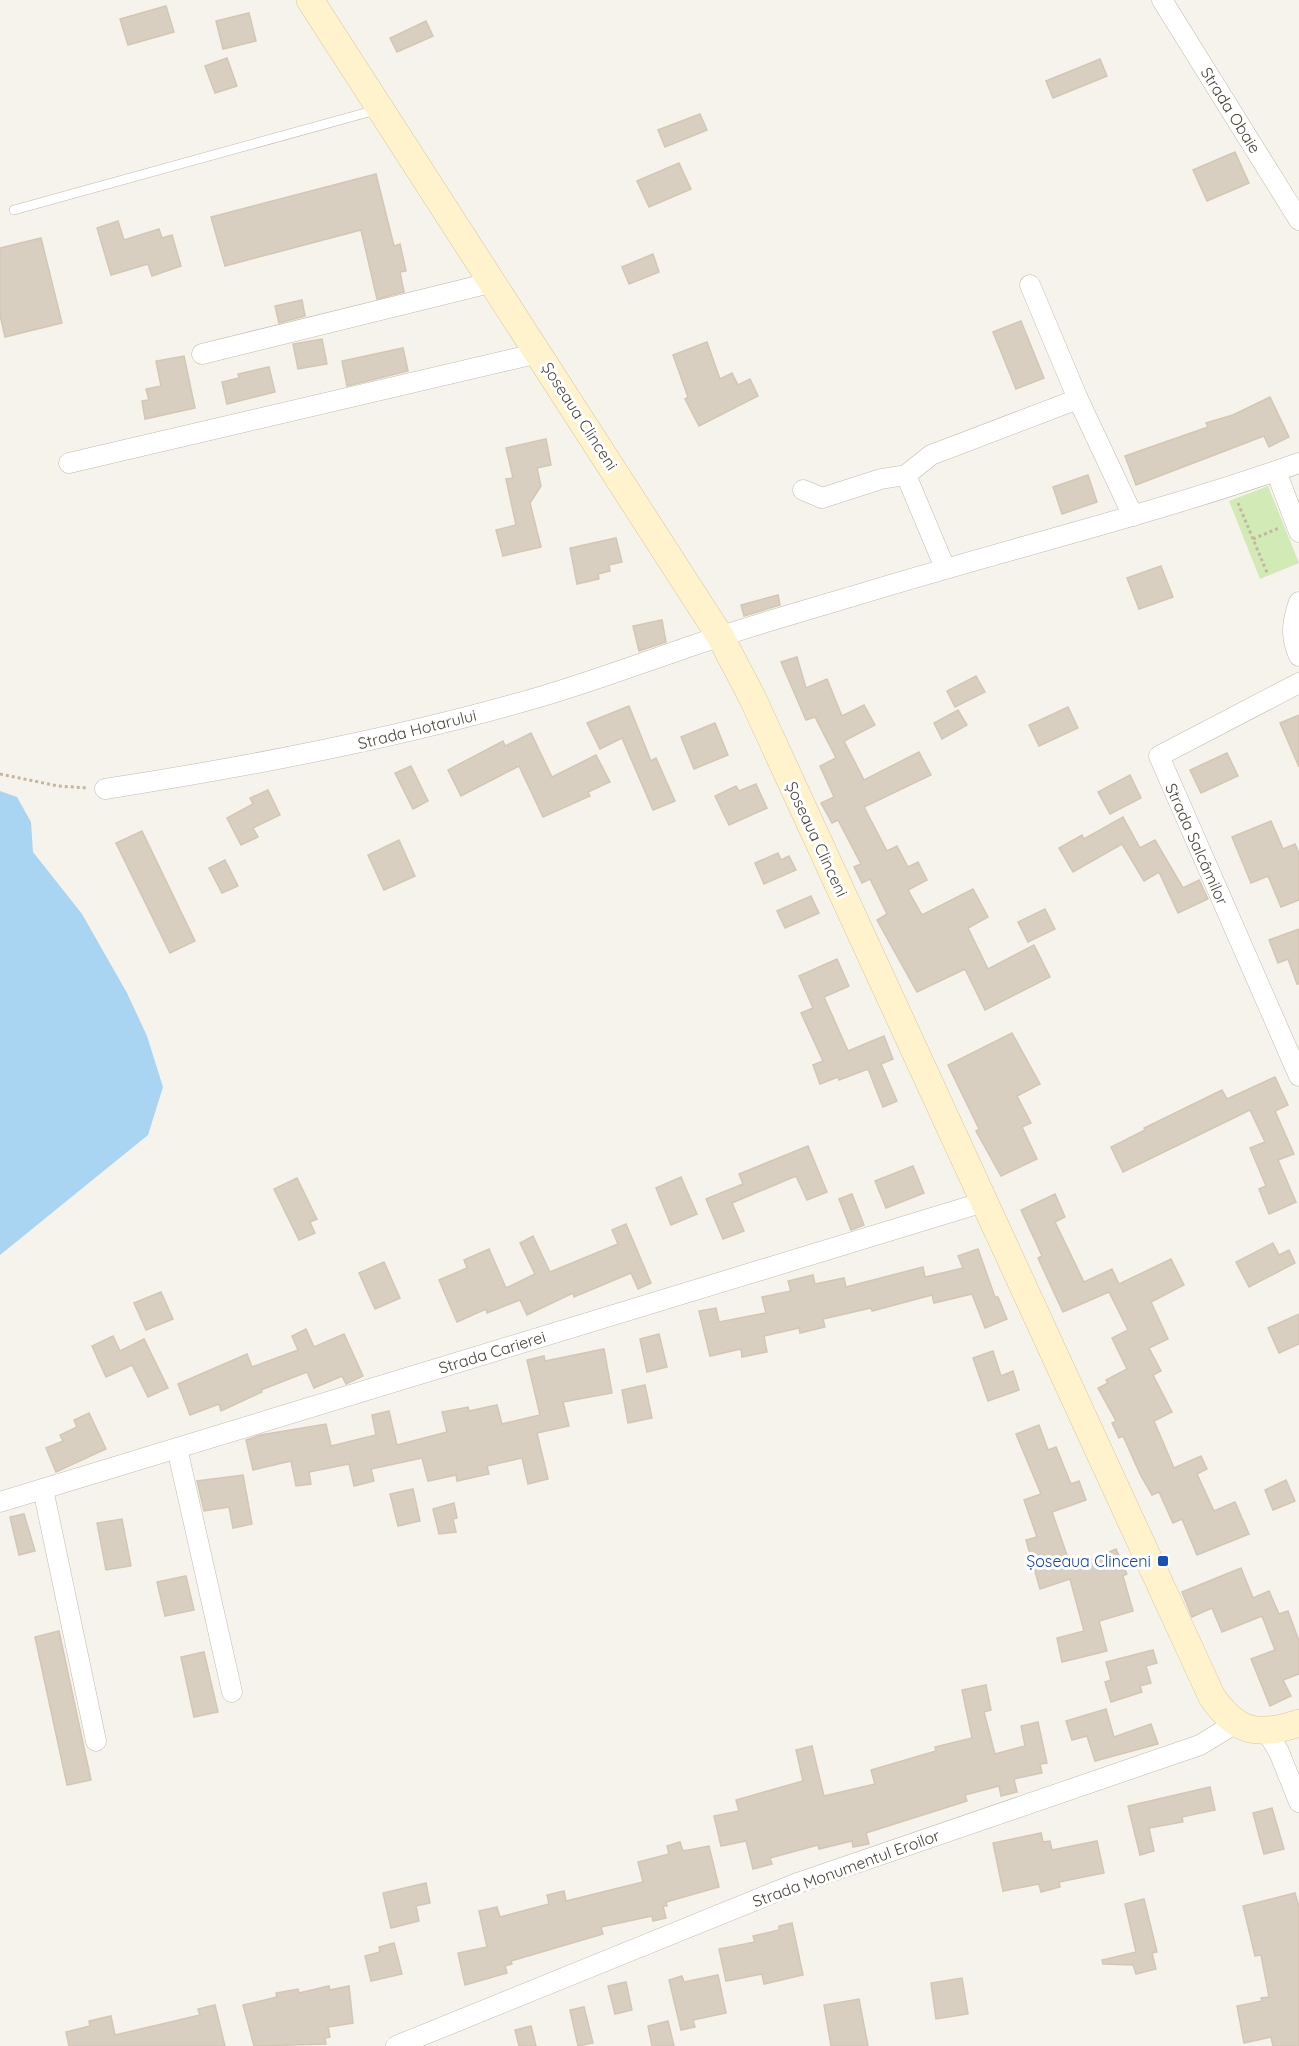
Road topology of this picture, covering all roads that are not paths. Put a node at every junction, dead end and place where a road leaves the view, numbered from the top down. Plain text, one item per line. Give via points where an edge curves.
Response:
1 (310, 0) edge
2 (1162, 0) edge
3 (381, 108) junction
4 (14, 210) dead end
5 (1299, 220) edge
6 (494, 282) junction
7 (1030, 285) dead end
8 (539, 352) junction
9 (202, 354) dead end
10 (1078, 399) junction
11 (69, 463) dead end
12 (1299, 463) edge
13 (1276, 471) junction
14 (906, 475) junction
15 (803, 490) dead end
16 (1133, 516) junction
17 (1297, 526) edge
18 (945, 568) junction
19 (1299, 602) edge
20 (720, 636) junction
21 (1299, 656) edge
22 (1299, 684) edge
23 (105, 789) road end
24 (1299, 1076) edge
25 (984, 1202) junction
26 (177, 1448) junction
27 (43, 1488) junction
28 (0, 1502) edge
29 (232, 1692) dead end
30 (1236, 1723) junction
31 (1299, 1723) edge
32 (1267, 1732) junction
33 (96, 1741) dead end
34 (1299, 1802) edge
35 (396, 2046) edge

1 - 3 main road, Șoseaua Clinceni
2 - 5 street, Strada Obaie
3 - 4 lane
3 - 6 main road, Șoseaua Clinceni
6 - 8 main road, Șoseaua Clinceni
6 - 9 street
7 - 10 street
8 - 11 street
8 - 20 main road, Șoseaua Clinceni
10 - 14 street via 931,455
10 - 16 street
12 - 13 street, Strada Hotarului
13 - 16 street, Strada Hotarului via 1232,488
13 - 17 street
14 - 15 street via 822,498
14 - 18 street
16 - 18 street, Strada Hotarului
18 - 20 street, Strada Hotarului
19 - 21 street via 1292,622 1293,643
20 - 23 street, Strada Hotarului via 545,695 465,717 248,766
20 - 25 main road, Șoseaua Clinceni via 752,697
22 - 24 street, Strada Salcâmilor via 1159,756
25 - 26 street, Strada Carierei
25 - 30 main road, Șoseaua Clinceni via 1212,1697
26 - 27 street, Strada Carierei
26 - 29 street
27 - 28 street, Strada Carierei
27 - 33 street
30 - 32 main road
30 - 35 street, Strada Monumentul Eroilor via 1200,1745 795,1884
31 - 32 main road
32 - 34 street

